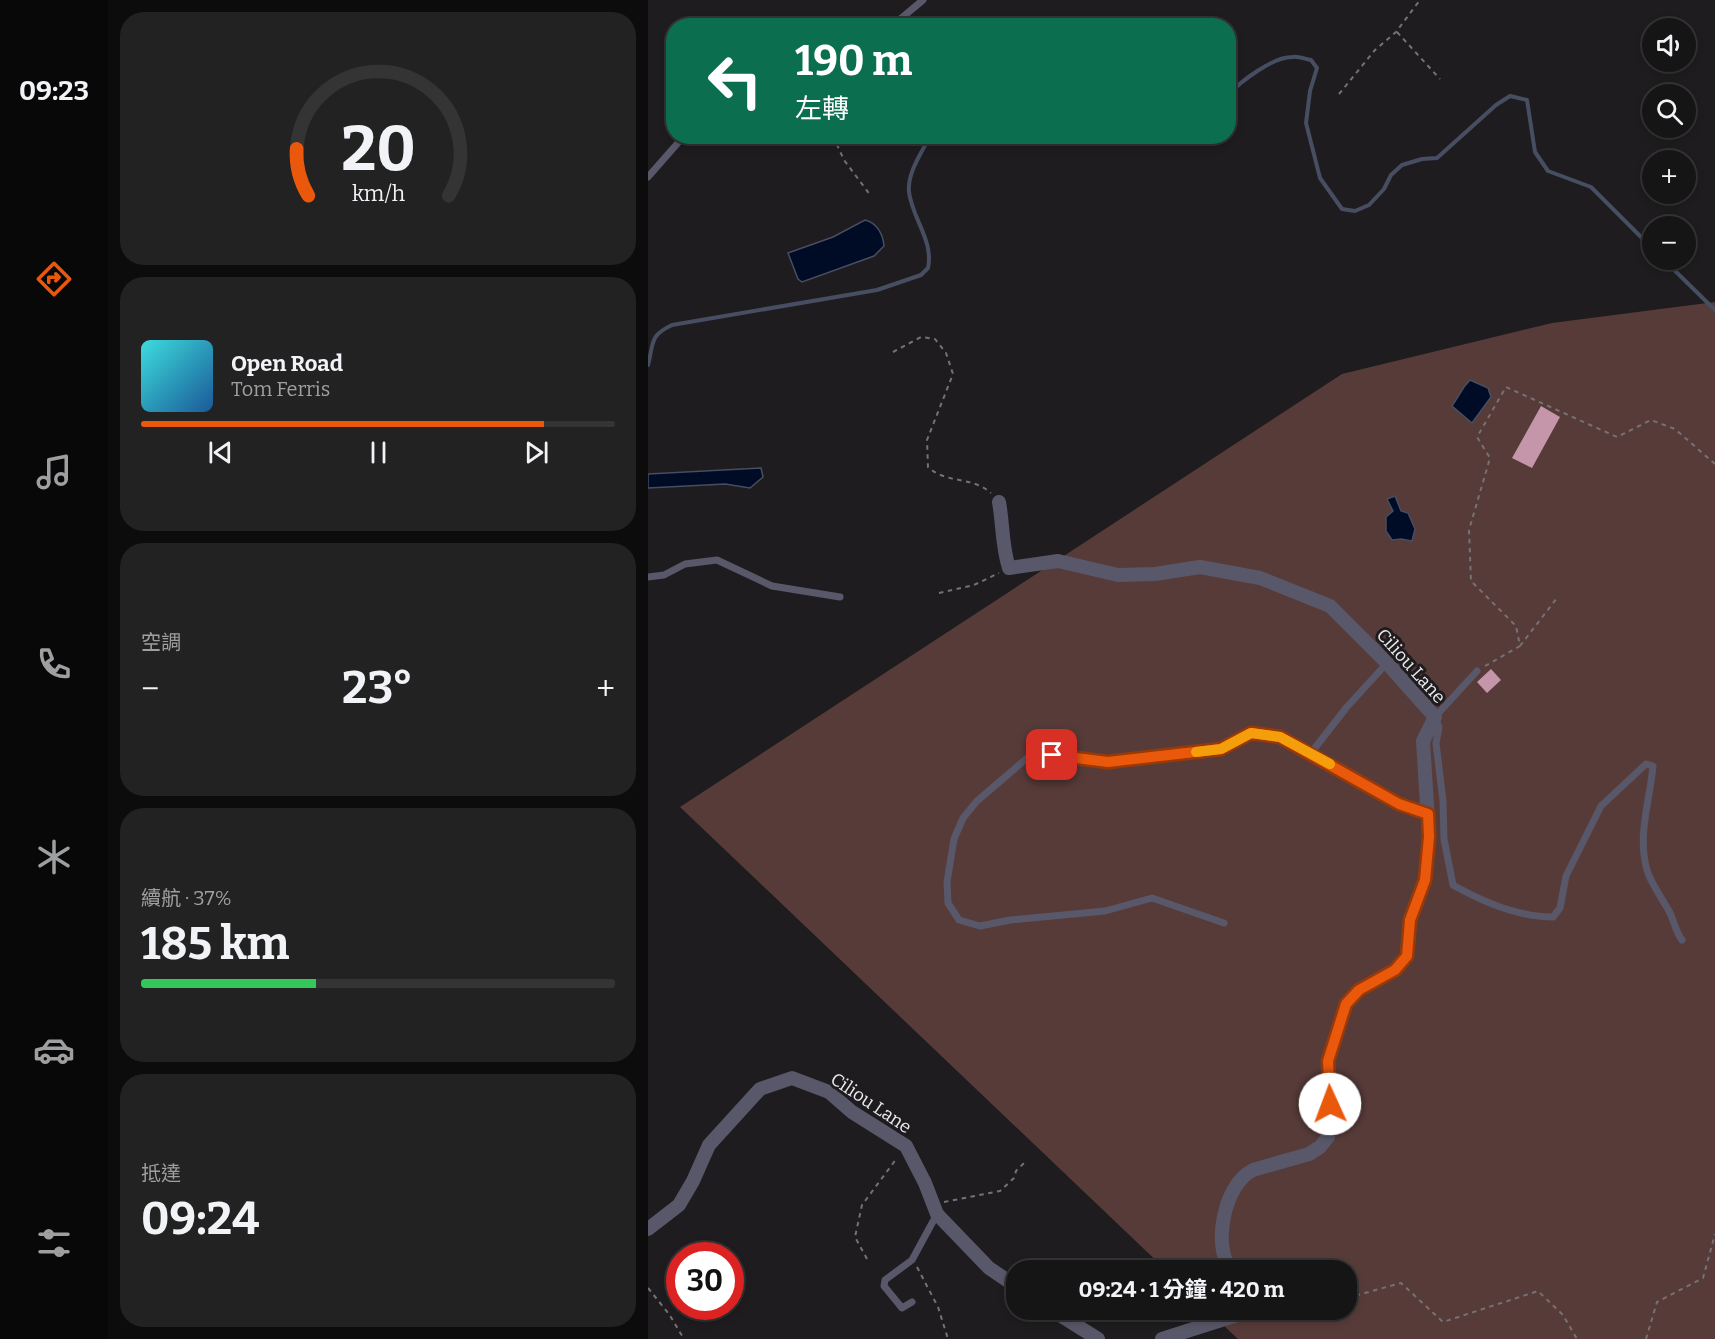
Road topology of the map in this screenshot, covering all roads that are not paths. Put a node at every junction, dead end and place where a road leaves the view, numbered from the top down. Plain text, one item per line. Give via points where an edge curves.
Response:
1 (922, 0) edge
2 (901, 18) edge
3 (677, 144) edge
4 (648, 177) edge
5 (999, 502) road end
6 (648, 577) edge
7 (840, 597) dead end
8 (1387, 663) junction
9 (1477, 670) road end
10 (1435, 717) junction
11 (1311, 753) junction
12 (1428, 814) junction
13 (1224, 923) dead end
14 (1682, 940) dead end
15 (935, 1208) junction
16 (648, 1229) edge
17 (1225, 1260) edge
18 (1006, 1280) edge
19 (912, 1302) dead end
20 (1068, 1320) edge
21 (1221, 1320) edge
22 (1098, 1339) edge
23 (1162, 1339) edge

1 - 2 lane
3 - 4 lane
5 - 8 street, Ciliou Lane via 1009,568 1058,561 1118,575 1200,567 1260,578 1330,606
6 - 7 lane via 664,575 685,564 717,560 772,586
8 - 10 street, Ciliou Lane
8 - 11 lane
9 - 10 lane
10 - 12 street, Ciliou Lane via 1423,741
10 - 14 lane via 1439,727 1436,743 1444,839 1454,885 1480,901 1553,917 1560,908 1566,876 1601,806 1646,764 1653,766 1644,808 1647,872
11 - 12 lane via 1399,804
11 - 13 lane via 1280,737 1251,733 1221,749 1119,761 1033,753 977,801 963,818 954,839 948,903 959,920 970,925 1105,911 1152,898
12 - 17 street, Ciliou Lane via 1425,880 1410,920 1407,956 1395,970 1359,990 1346,1004 1328,1061 1328,1137 1309,1154 1253,1170 1236,1183 1225,1210
15 - 16 street, Ciliou Lane via 906,1146 852,1112 829,1092 792,1078 760,1089 709,1145 679,1205
15 - 18 street, Ciliou Lane via 989,1268
15 - 19 lane via 912,1260 885,1280 884,1286 902,1308
20 - 22 street
21 - 23 street

